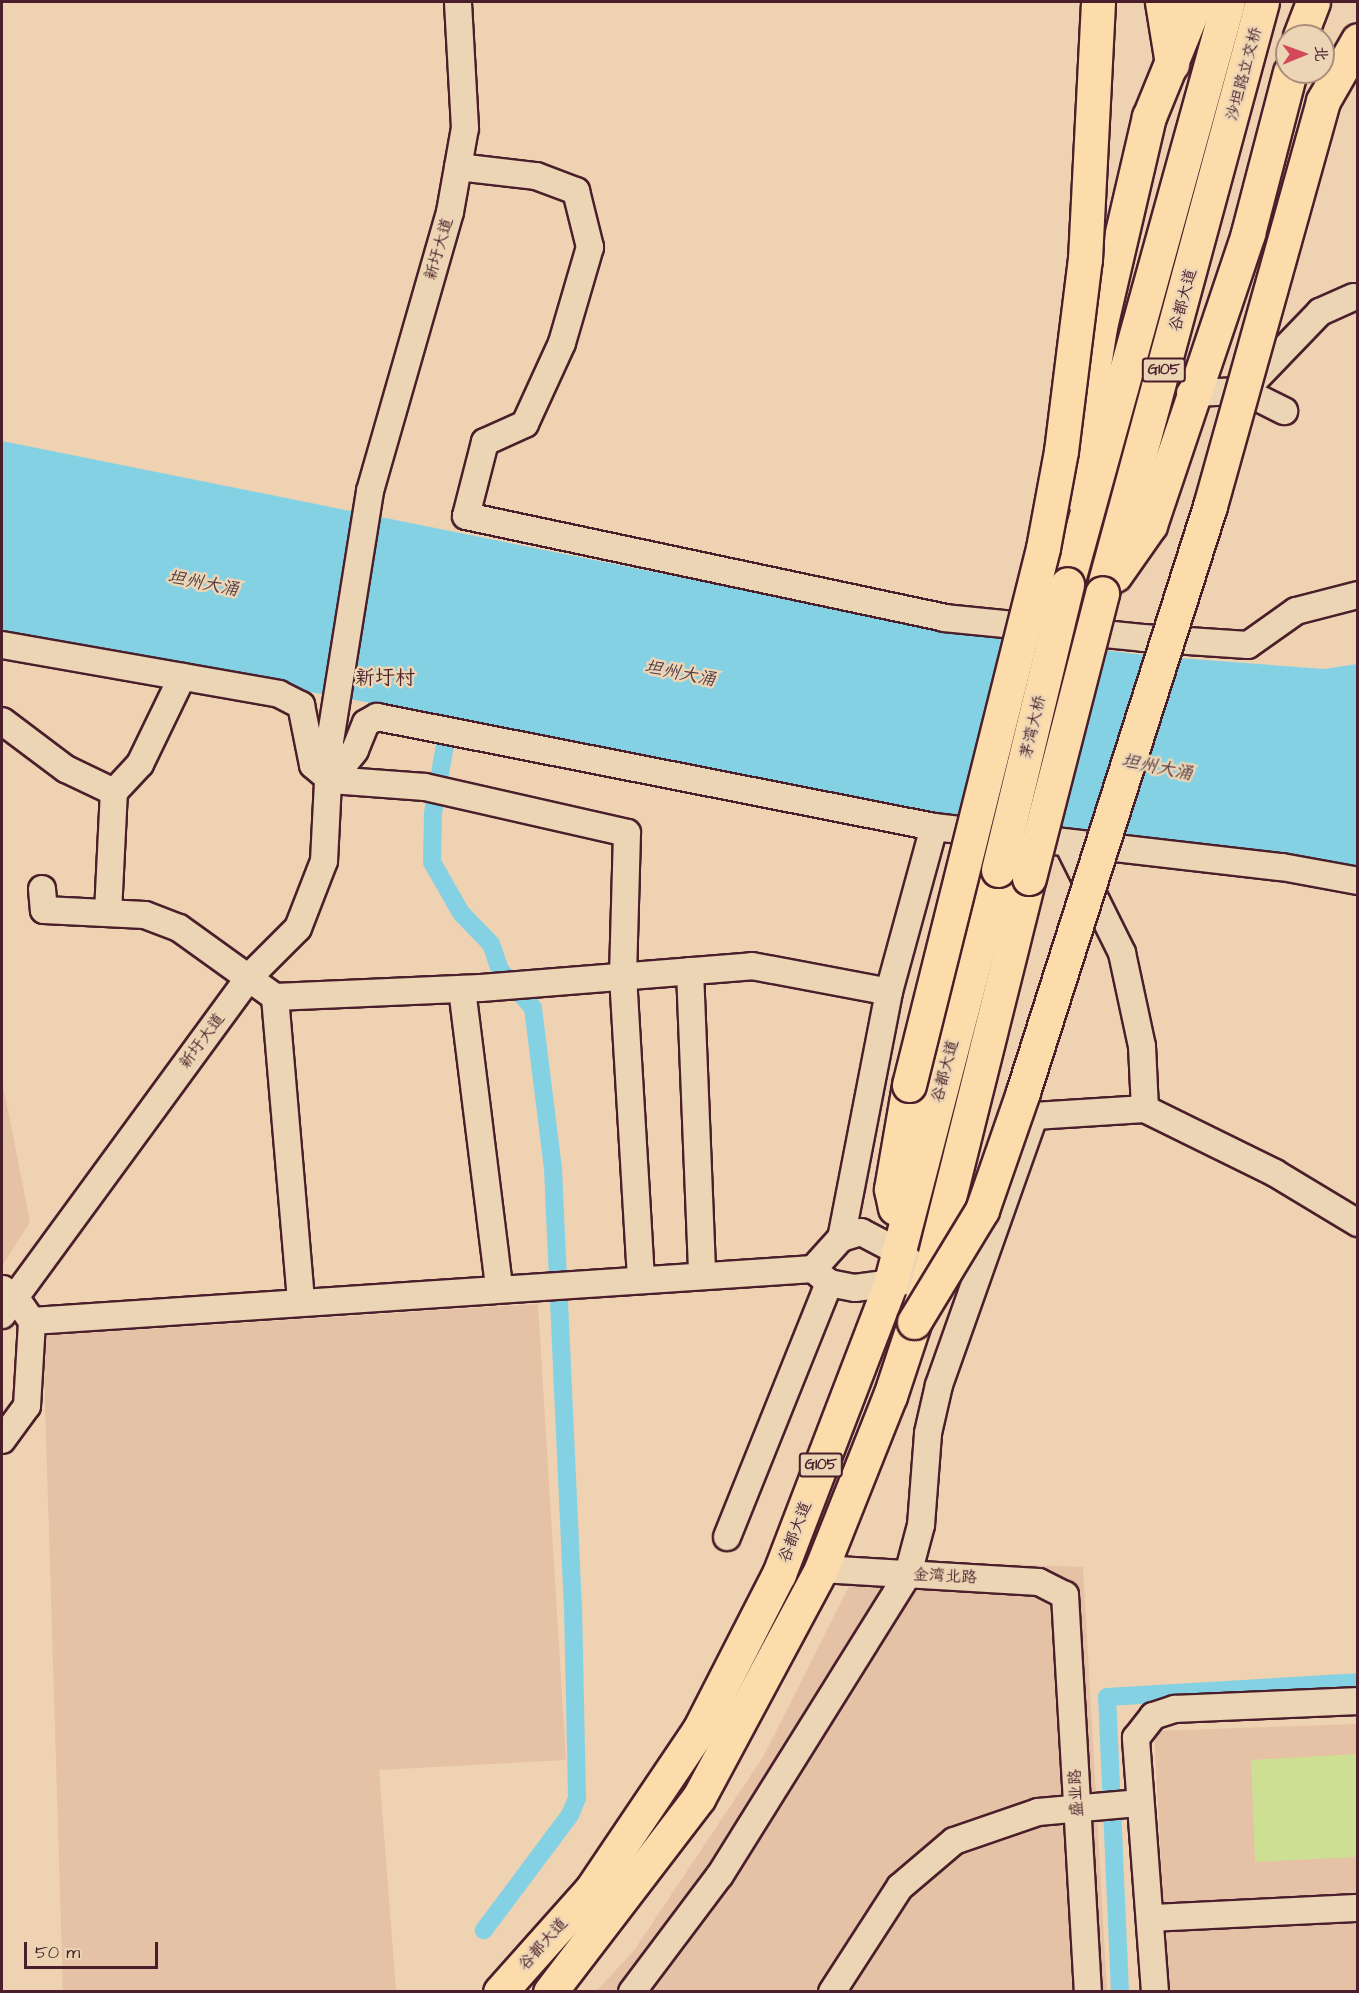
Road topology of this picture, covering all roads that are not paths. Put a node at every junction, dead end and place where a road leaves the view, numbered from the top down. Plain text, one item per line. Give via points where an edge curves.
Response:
1 (458, 2) edge
2 (1098, 2) edge
3 (1162, 2) edge
4 (1196, 2) edge
5 (1228, 2) edge
6 (1262, 2) edge
7 (1298, 2) edge
8 (1313, 2) edge
9 (1295, 24) edge
10 (1305, 24) edge
11 (1358, 40) edge
12 (1172, 64) junction
13 (1286, 84) edge
14 (1191, 145) joint
15 (1225, 146) joint
16 (458, 167) junction
17 (1354, 297) dead end
18 (1244, 391) junction
19 (1190, 393) junction
20 (1284, 411) dead end
21 (1067, 584) junction
22 (1102, 593) junction
23 (1356, 599) edge
24 (2, 645) edge
25 (182, 677) junction
26 (2, 721) edge
27 (331, 780) junction
28 (114, 792) junction
29 (934, 827) junction
30 (1068, 843) junction
31 (1013, 874) junction
32 (1358, 881) edge
33 (42, 890) dead end
34 (108, 913) junction
35 (690, 971) junction
36 (623, 976) junction
37 (249, 977) junction
38 (462, 989) junction
39 (889, 992) junction
40 (275, 997) junction
41 (1145, 1109) junction
42 (1358, 1223) edge
43 (841, 1238) junction
44 (900, 1244) junction
45 (702, 1275) junction
46 (821, 1276) junction
47 (929, 1278) junction
48 (641, 1279) junction
49 (890, 1285) junction
50 (499, 1288) junction
51 (6, 1300) edge
52 (301, 1300) junction
53 (33, 1321) junction
54 (914, 1322) junction
55 (2, 1440) edge
56 (727, 1537) dead end
57 (821, 1569) junction
58 (908, 1574) junction
59 (1065, 1595) joint
60 (1358, 1701) edge
61 (1138, 1803) junction
62 (1076, 1808) junction
63 (1358, 1908) edge
64 (1152, 1918) junction
65 (500, 1992) edge
66 (550, 1992) edge
67 (632, 1992) edge
68 (832, 1992) edge
69 (1088, 1992) edge
70 (1155, 1992) edge

1 - 16 street, 新圩大道 via 465,128
2 - 44 highway, bridge via 1085,259 1061,451 1043,548 909,1085 891,1189
3 - 12 highway
4 - 12 highway
5 - 14 highway, 沙坦路立交桥 / G105
6 - 15 highway, 沙坦路立交桥 / G105
7 - 9 highway
8 - 10 highway
11 - 54 highway, bridge via 1323,101 1210,506 1023,1092 982,1210
12 - 21 highway via 1149,117 1100,327 1066,545
13 - 19 highway via 1248,233
14 - 21 highway, 谷都大道 / G105
15 - 22 highway, 谷都大道 / G105
16 - 23 street via 536,176 576,191 590,247 562,343 525,424 485,442 466,516 944,618 1143,639 1248,645 1296,610
16 - 27 street, 新圩大道 via 370,491 330,741
17 - 18 street via 1320,312
18 - 19 street
18 - 20 street
19 - 22 highway via 1150,525
21 - 31 highway, 茅湾大桥 / G105, bridge
22 - 31 highway, 茅湾大桥 / G105, bridge
24 - 25 street
25 - 27 street via 279,694 301,705 313,765
25 - 28 street via 140,764
26 - 28 street via 66,769
27 - 29 street via 355,750 366,723 377,717
27 - 36 street via 425,787 627,833
27 - 37 street, 新圩大道 via 324,861 298,928
28 - 34 street
29 - 30 street
29 - 39 street
30 - 32 street via 1282,867
30 - 41 street via 1122,953 1142,1046
31 - 44 highway, 谷都大道 / G105
31 - 47 highway, 谷都大道 / G105
33 - 34 street via 44,910
34 - 37 street via 145,915 179,928
35 - 36 street
35 - 39 street via 789,969
35 - 45 street
36 - 38 street
36 - 48 street
37 - 40 street
37 - 51 street, 新圩大道
38 - 40 street
38 - 50 street
39 - 43 street
40 - 52 street
41 - 42 street via 1275,1173
41 - 58 street via 1034,1116 939,1385 928,1433 921,1525
43 - 44 street via 861,1232
43 - 46 street
44 - 47 street
44 - 49 highway, 谷都大道 / G105
45 - 46 street
45 - 48 street
46 - 49 street via 855,1288
46 - 56 street
47 - 49 street
47 - 54 highway, 谷都大道 / G105
48 - 50 street
49 - 65 highway, 谷都大道 / G105 via 779,1574 699,1730 591,1890
50 - 52 street
51 - 53 street
52 - 53 street
53 - 55 street via 27,1406
54 - 57 highway, 谷都大道 / G105
57 - 58 street, 金湾北路
57 - 66 highway, 谷都大道 / G105 via 699,1797
58 - 59 street, 金湾北路 via 1038,1582
58 - 67 street via 720,1875
59 - 62 street, 盛业路
60 - 61 street via 1176,1709 1153,1716 1136,1738
61 - 62 street
61 - 64 street
62 - 68 street via 1038,1812 954,1841 900,1887
62 - 69 street, 盛业路
63 - 64 street
64 - 70 street

